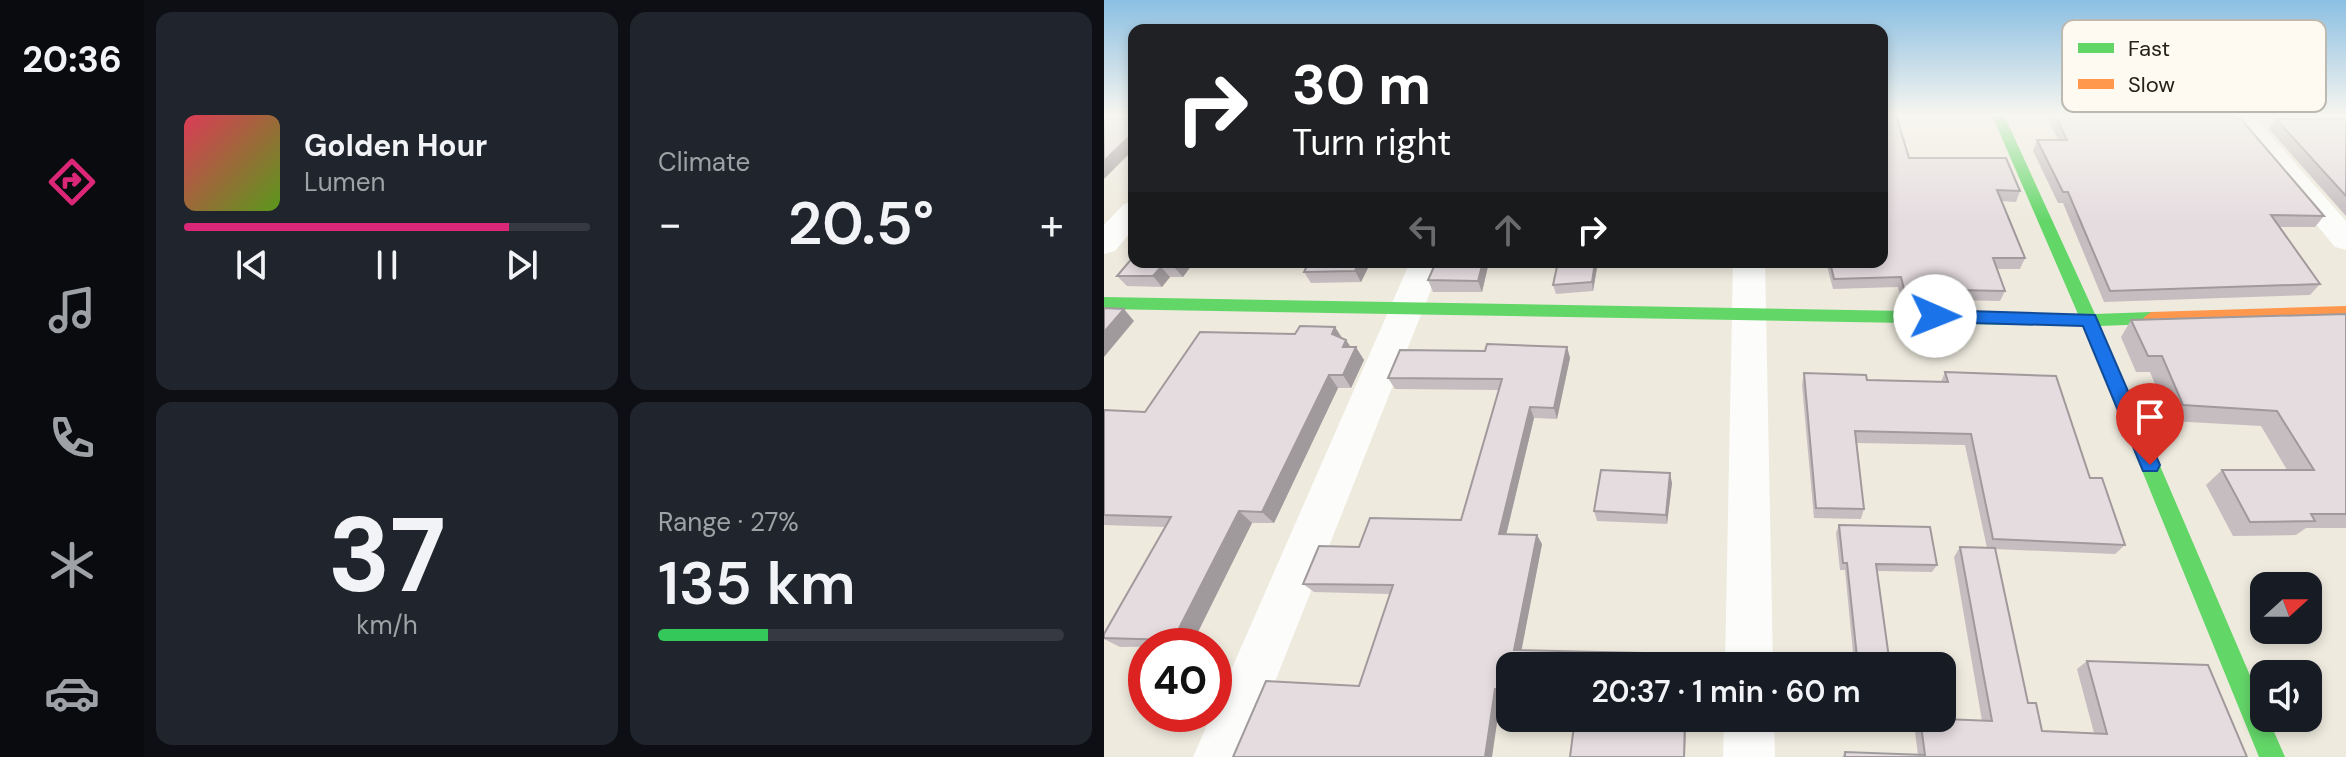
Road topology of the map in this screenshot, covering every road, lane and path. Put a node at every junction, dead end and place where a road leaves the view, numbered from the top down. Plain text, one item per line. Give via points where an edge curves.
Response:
1 (2014, 150) edge
2 (2269, 150) edge
3 (1128, 217) edge
4 (2346, 240) edge
5 (1104, 244) edge
6 (1423, 268) edge
7 (1749, 268) edge
8 (1104, 303) edge
9 (1408, 305) junction
10 (1750, 312) junction
11 (2346, 312) edge
12 (2089, 320) junction
13 (1749, 652) edge
14 (1749, 732) edge
15 (1219, 757) edge
16 (1749, 757) edge
17 (2272, 757) edge

1 - 12 street
2 - 4 street
3 - 5 street
6 - 9 street
7 - 10 street
8 - 9 street
9 - 10 street
9 - 15 street
10 - 12 street
10 - 13 street
11 - 12 street
12 - 17 street
14 - 16 street

